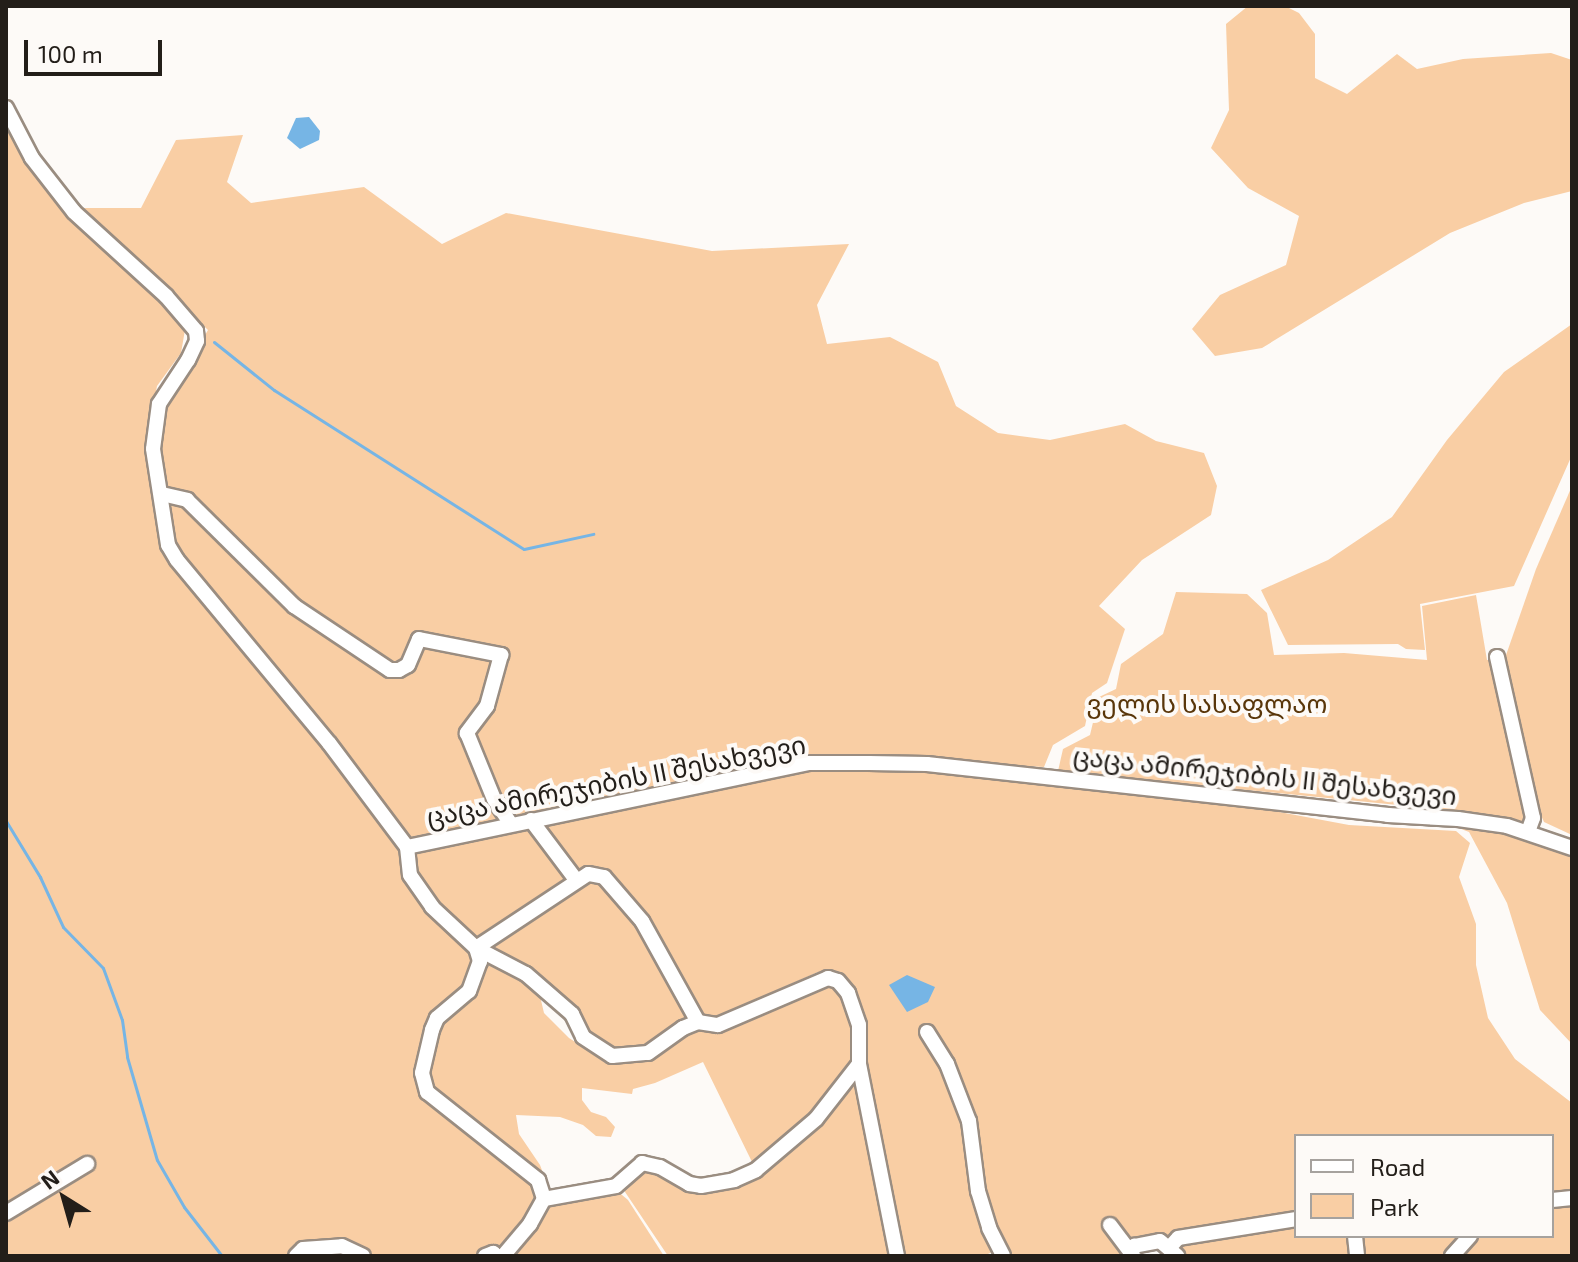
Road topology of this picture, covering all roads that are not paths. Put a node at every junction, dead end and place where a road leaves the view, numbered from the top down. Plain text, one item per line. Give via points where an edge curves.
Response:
1 (6, 108) edge
2 (162, 494) junction
3 (1497, 657) dead end
4 (531, 820) junction
5 (511, 824) junction
6 (1528, 832) junction
7 (407, 847) junction
8 (1572, 848) edge
9 (577, 881) junction
10 (476, 948) junction
11 (698, 1022) junction
12 (927, 1032) dead end
13 (859, 1064) junction
14 (87, 1164) dead end
15 (544, 1199) junction
16 (6, 1213) edge
17 (1294, 1219) edge
18 (1110, 1225) dead end
19 (1468, 1238) edge
20 (1173, 1252) edge
21 (1132, 1255) edge
22 (296, 1256) edge
23 (363, 1256) edge
24 (485, 1256) edge
25 (497, 1256) edge
26 (503, 1256) edge
27 (897, 1256) edge
28 (1003, 1256) edge
29 (1452, 1256) edge

1 - 2 street, ცაცა ამირეჯიბის II შესახვევი via 46,180 190,322 197,341 159,404 153,449
2 - 5 street via 187,500 294,606 390,670 408,665 419,639 501,655 487,706 467,733 494,799
2 - 7 street, ცაცა ამირეჯიბის II შესახვევი via 164,528 177,560 329,743
3 - 6 street via 1533,818
4 - 5 street, ცაცა ამირეჯიბის II შესახვევი
4 - 6 street, ცაცა ამირეჯიბის II შესახვევი via 809,763 869,763 927,764 1458,819
4 - 9 street
5 - 7 street, ცაცა ამირეჯიბის II შესახვევი
6 - 8 street, ცაცა ამირეჯიბის II შესახვევი
7 - 10 street via 410,875
9 - 10 street
9 - 11 street via 588,874 604,877 642,921
10 - 11 street via 526,974 572,1014 583,1037 612,1056 648,1053
10 - 15 street via 480,961 475,982 437,1018 432,1030 422,1073 427,1092 538,1180
11 - 13 street via 718,1025 828,978 848,993 859,1025
12 - 28 street via 965,1109 978,1191
13 - 15 street via 816,1119 756,1170 734,1180 689,1184 642,1163 616,1186
13 - 27 street
14 - 16 street
15 - 26 street
17 - 20 street via 1178,1238
18 - 21 street
19 - 29 street
20 - 21 street via 1160,1241 1148,1241 1134,1246
22 - 23 street via 303,1249 342,1246
24 - 25 street

